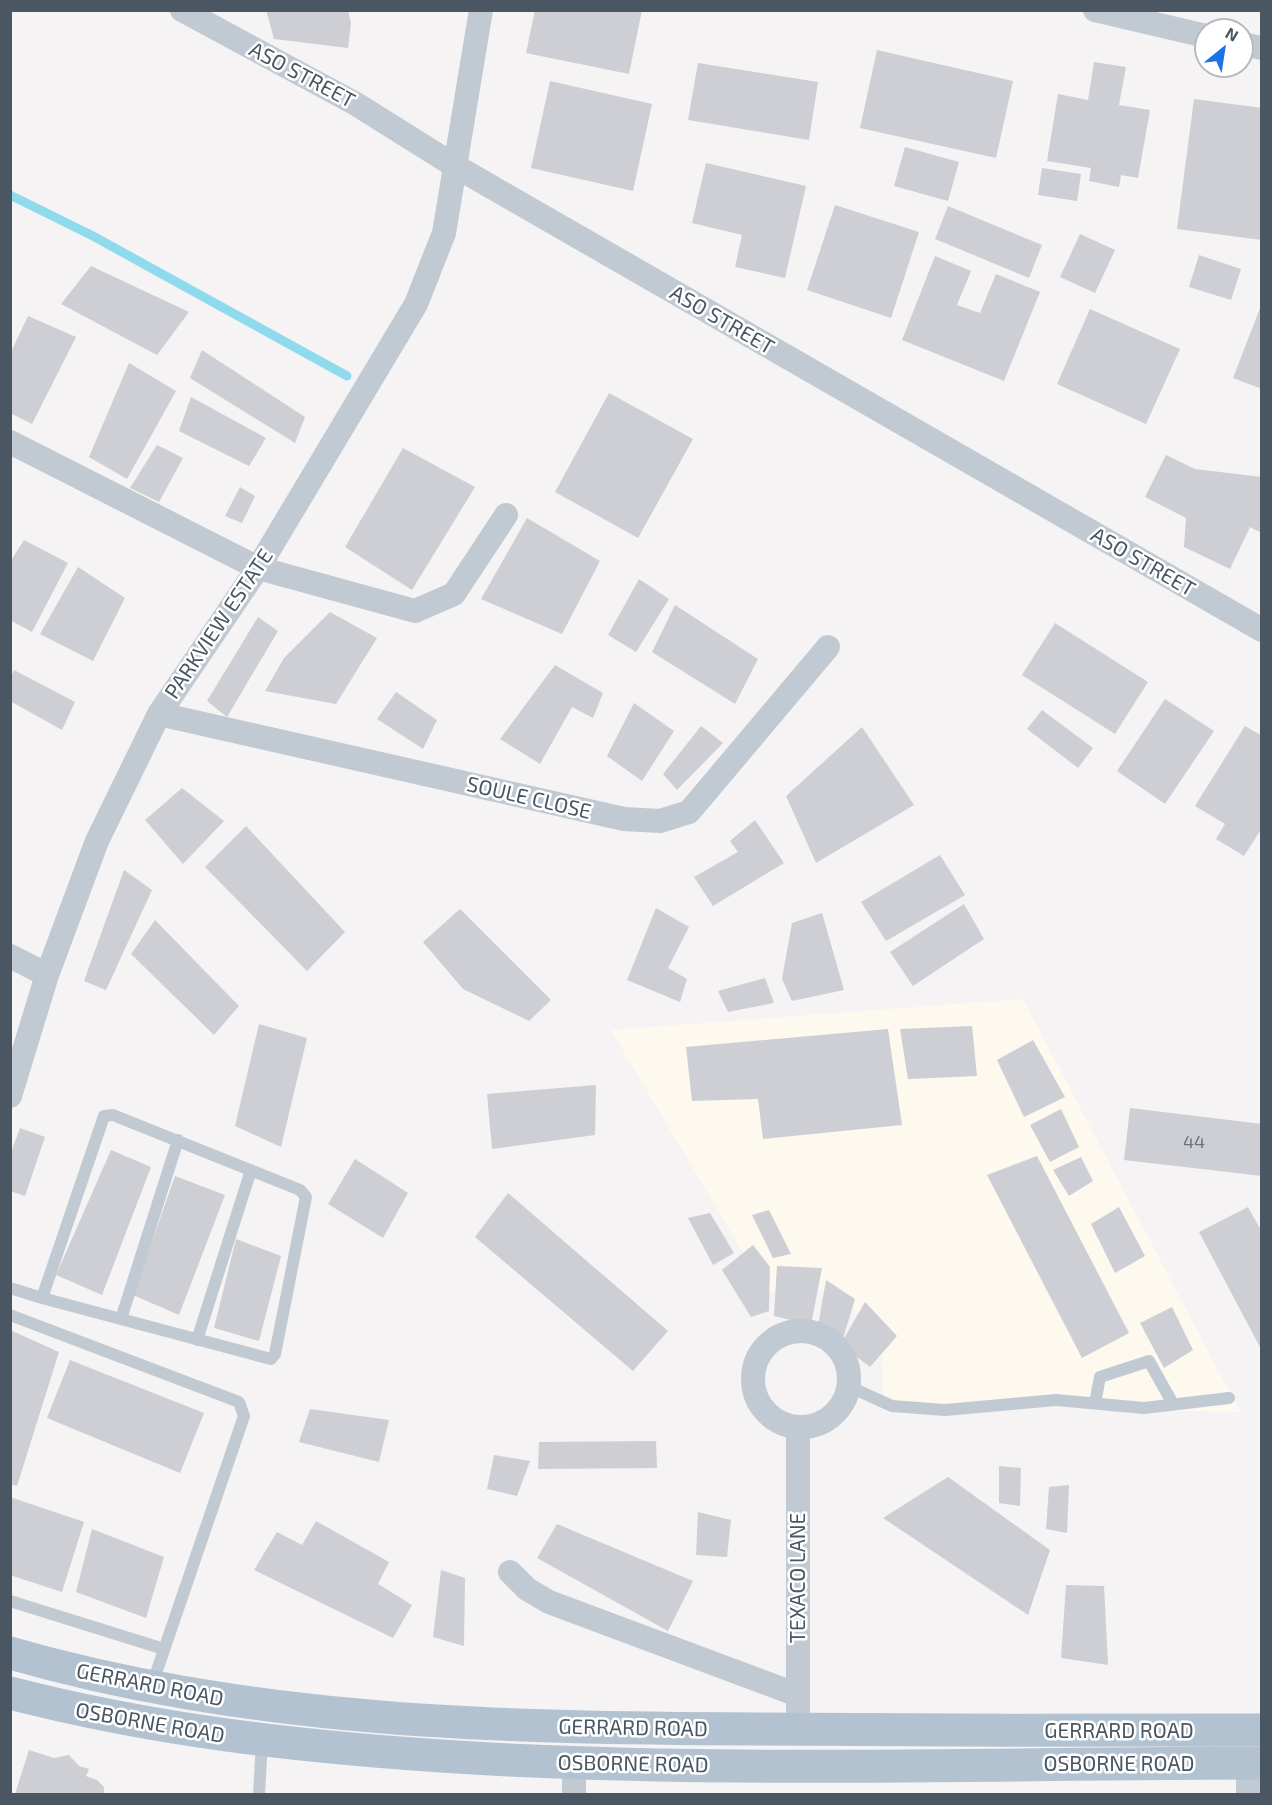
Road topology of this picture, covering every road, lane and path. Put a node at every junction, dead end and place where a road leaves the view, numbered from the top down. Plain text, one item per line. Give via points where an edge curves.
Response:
1 (182, 10) edge
2 (481, 10) edge
3 (1095, 10) edge
4 (1194, 33) edge
5 (455, 166) junction
6 (10, 442) edge
7 (506, 515) dead end
8 (258, 568) junction
9 (1262, 630) edge
10 (828, 647) dead end
11 (159, 714) junction
12 (10, 956) edge
13 (47, 975) junction
14 (10, 1096) edge
15 (178, 1140) junction
16 (252, 1170) junction
17 (10, 1288) edge
18 (42, 1298) junction
19 (10, 1315) edge
20 (122, 1319) junction
21 (197, 1340) junction
22 (850, 1387) junction
23 (1229, 1398) dead end
24 (1095, 1403) junction
25 (1173, 1404) junction
26 (798, 1427) junction
27 (510, 1572) dead end
28 (10, 1601) edge
29 (164, 1649) junction
30 (10, 1653) edge
31 (152, 1685) junction
32 (10, 1693) edge
33 (798, 1695) junction
34 (797, 1729) junction
35 (1262, 1730) edge
36 (262, 1741) junction
37 (1253, 1773) edge
38 (574, 1780) edge
39 (259, 1794) edge

1 - 5 street, ASO STREET via 356,104
2 - 5 street, PARKVIEW ESTATE
3 - 4 street
5 - 8 street, PARKVIEW ESTATE via 444,233 416,304
5 - 9 street, ASO STREET
6 - 8 street
7 - 8 street via 454,594 415,611
8 - 11 street, PARKVIEW ESTATE
10 - 11 street, SOULE CLOSE via 689,812 660,821 624,819
11 - 13 street, PARKVIEW ESTATE via 98,840
12 - 13 street
13 - 14 street, PARKVIEW ESTATE
15 - 16 lane
15 - 18 lane via 112,1114 104,1116
15 - 20 lane
16 - 21 lane
16 - 21 lane via 300,1190 306,1197 275,1354 270,1359
17 - 18 lane
18 - 20 lane
19 - 29 lane via 239,1402 244,1416
20 - 21 lane
22 - 24 lane via 892,1406 945,1410 1056,1400
22 - 26 street via 840,1408 828,1419
22 - 26 street via 848,1364 829,1339 798,1330 769,1343 753,1371 753,1387 769,1414
23 - 25 lane
24 - 25 lane via 1144,1408
24 - 25 lane via 1100,1377 1149,1361
26 - 33 street, TEXACO LANE
27 - 33 street via 527,1589 549,1602
28 - 29 lane
29 - 31 lane
30 - 31 main road, GERRARD ROAD
31 - 34 main road, GERRARD ROAD via 245,1704 385,1719 561,1728
32 - 36 main road, OSBORNE ROAD via 81,1712
33 - 34 street, TEXACO LANE
34 - 35 main road, GERRARD ROAD
36 - 38 main road, OSBORNE ROAD
36 - 39 lane
37 - 38 main road, OSBORNE ROAD

